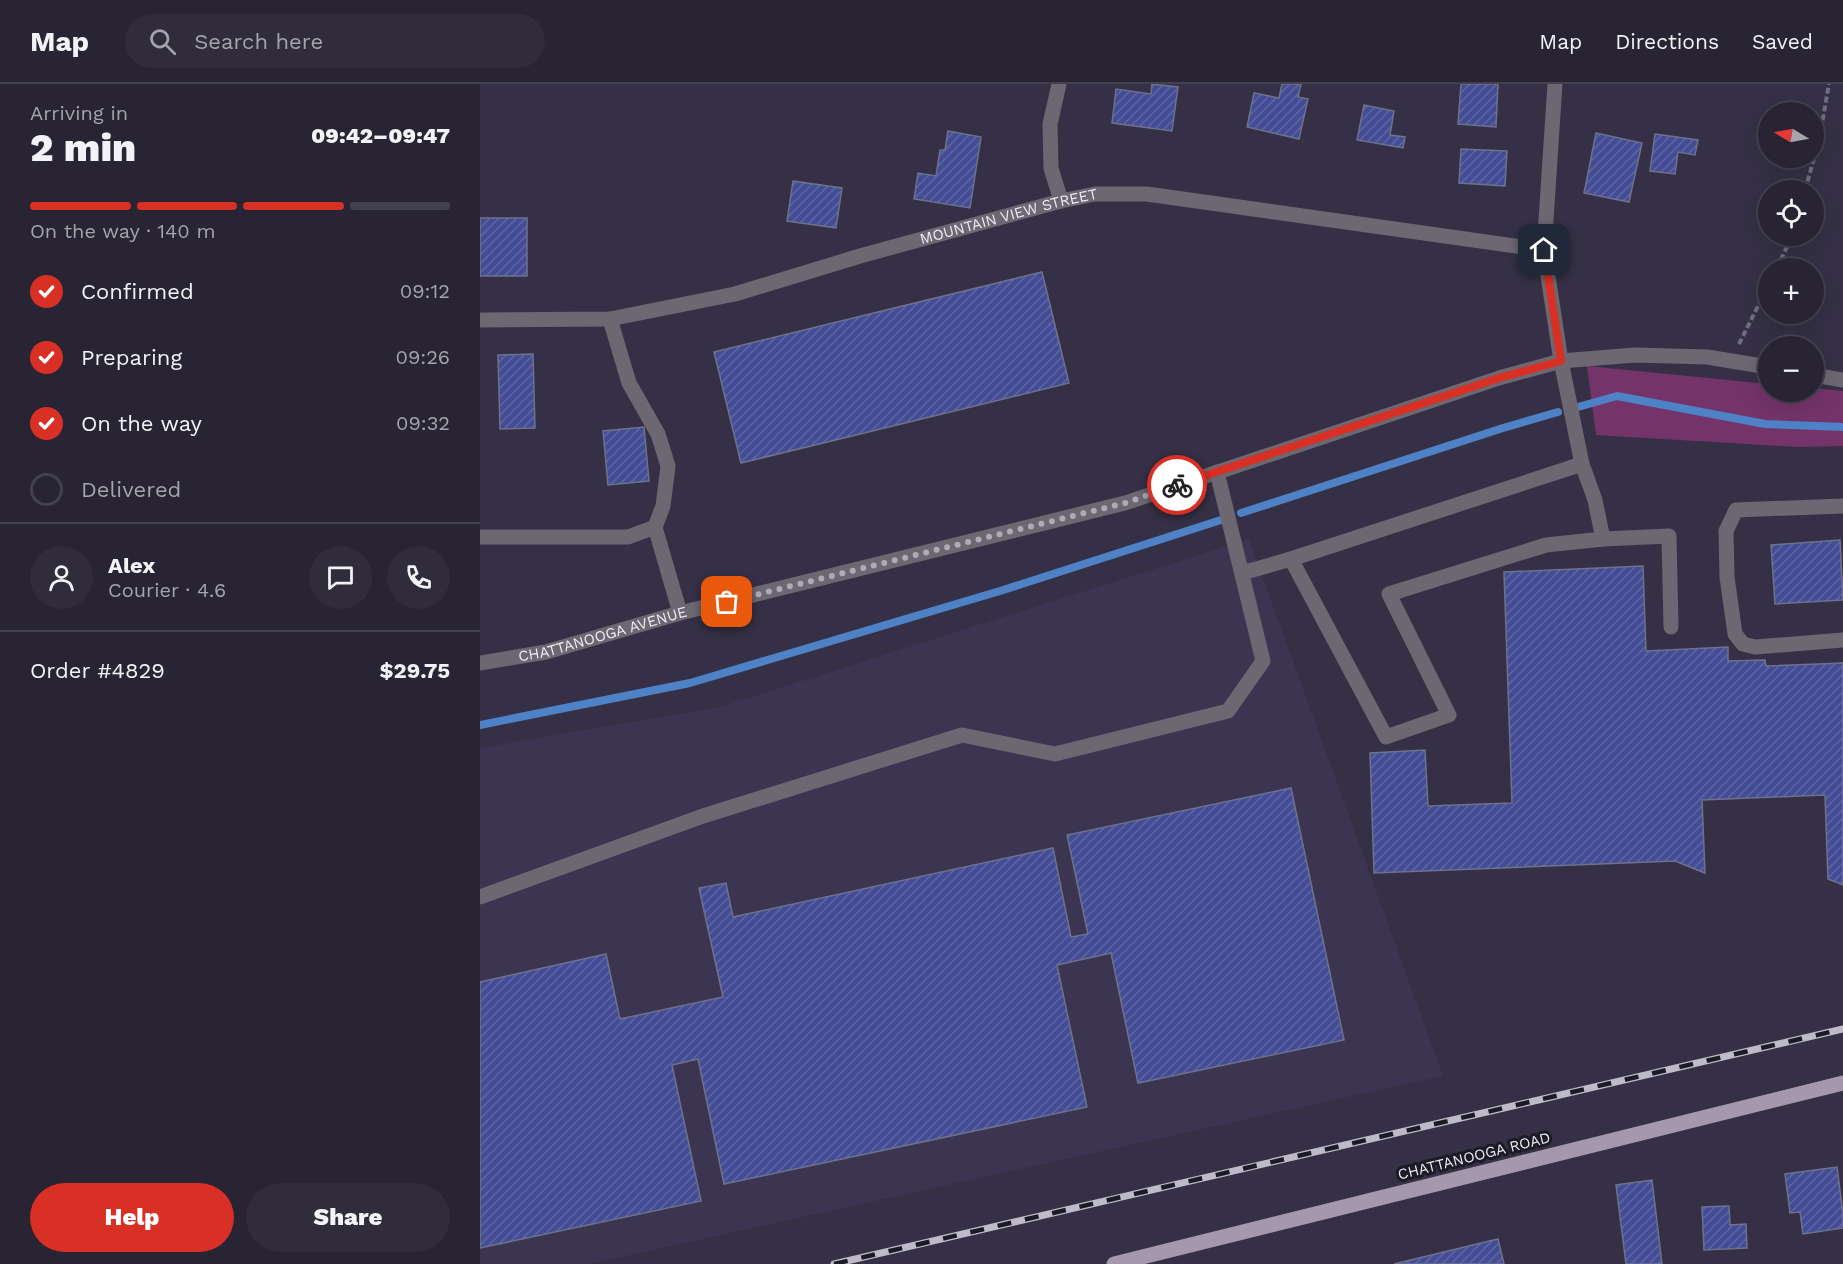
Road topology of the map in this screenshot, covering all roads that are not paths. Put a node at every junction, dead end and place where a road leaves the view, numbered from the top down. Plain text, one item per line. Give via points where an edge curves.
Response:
1 (1059, 84) edge
2 (1555, 84) edge
3 (1061, 201) junction
4 (1544, 250) junction
5 (610, 319) junction
6 (480, 320) edge
7 (1561, 361) junction
8 (1758, 366) edge
9 (1824, 377) edge
10 (1843, 380) edge
11 (1582, 464) junction
12 (1217, 472) junction
13 (1843, 506) edge
14 (655, 527) junction
15 (480, 537) edge
16 (1603, 539) junction
17 (1291, 559) junction
18 (1242, 573) junction
19 (681, 613) junction
20 (1671, 627) dead end
21 (1843, 640) edge
22 (480, 663) edge
23 (480, 897) edge
24 (1843, 1083) edge
25 (1114, 1264) edge

1 - 3 street via 1050,124 1051,168
2 - 4 street
3 - 4 street, MOUNTAIN VIEW STREET via 1095,194 1147,194
3 - 5 street, MOUNTAIN VIEW STREET via 735,294
4 - 7 street
5 - 6 street, MOUNTAIN VIEW STREET
5 - 14 street via 629,383 658,434 668,466 663,506
7 - 8 street, CHATTANOOGA AVENUE via 1635,355 1707,357
7 - 11 street
7 - 12 street, CHATTANOOGA AVENUE
9 - 10 street
11 - 16 street
11 - 17 street
12 - 18 street
12 - 19 street, CHATTANOOGA AVENUE via 1125,503
13 - 21 street via 1736,510 1726,531 1735,634 1743,644 1755,647
14 - 15 street via 628,537
14 - 19 street
16 - 17 street via 1546,545 1389,594 1449,715 1386,737
16 - 20 street via 1669,536
17 - 18 street
18 - 23 street via 1263,661 1228,711 1055,754 962,735 703,816
19 - 22 street, CHATTANOOGA AVENUE via 546,652
24 - 25 main road, CHATTANOOGA ROAD

